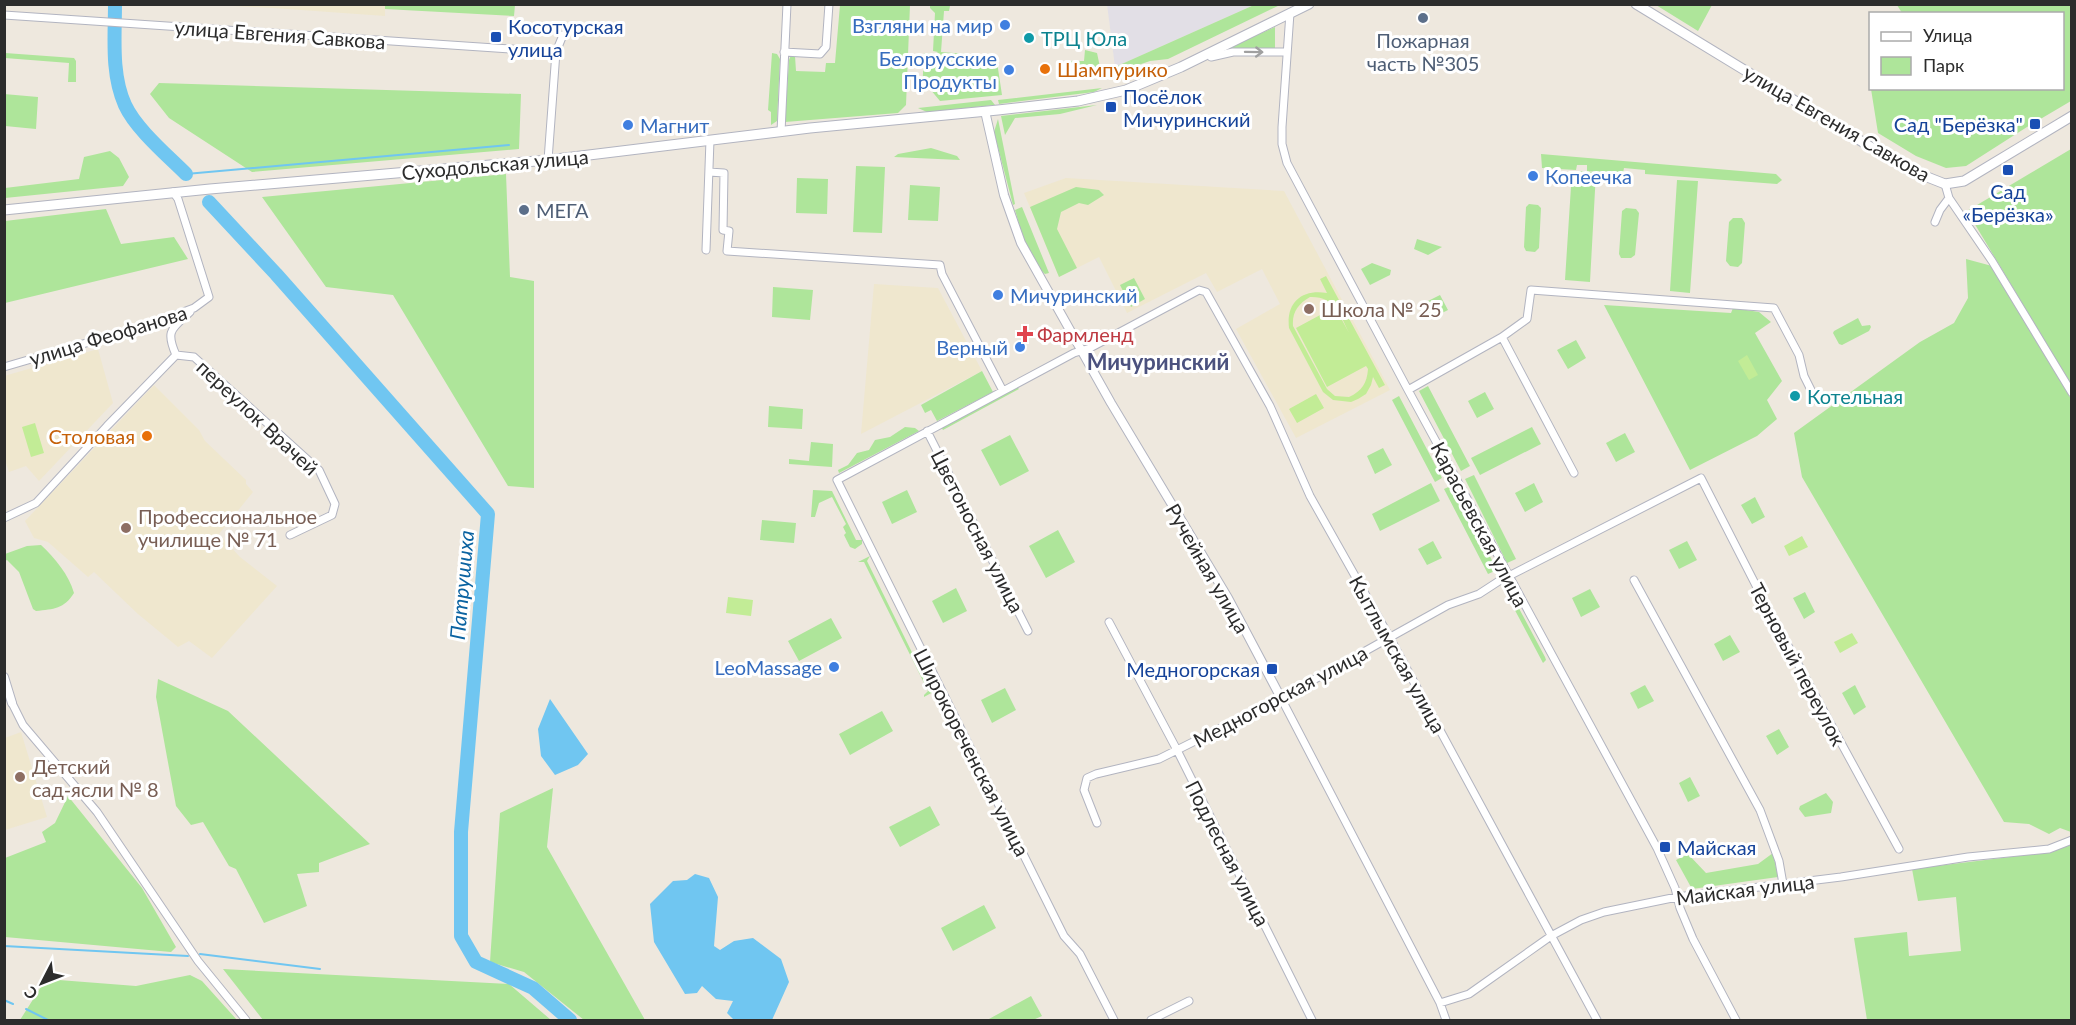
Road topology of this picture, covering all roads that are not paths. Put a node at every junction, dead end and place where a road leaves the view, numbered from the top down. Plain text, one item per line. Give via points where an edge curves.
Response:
1 (787, 4) edge
2 (829, 4) edge
3 (1309, 4) edge
4 (1636, 4) edge
5 (1290, 13) junction
6 (4, 15) edge
7 (563, 35) dead end
8 (556, 52) junction
9 (784, 52) junction
10 (1287, 52) junction
11 (1180, 66) junction
12 (985, 111) junction
13 (2072, 116) edge
14 (780, 132) junction
15 (711, 140) junction
16 (548, 160) junction
17 (709, 172) junction
18 (1945, 184) junction
19 (173, 192) junction
20 (1949, 198) junction
21 (4, 210) edge
22 (1935, 222) dead end
23 (706, 250) dead end
24 (1199, 290) joint
25 (194, 308) junction
26 (1502, 337) junction
27 (1080, 350) junction
28 (176, 356) junction
29 (4, 367) edge
30 (1408, 390) junction
31 (1002, 391) junction
32 (2072, 393) edge
33 (1816, 400) dead end
34 (927, 431) junction
35 (1574, 473) dead end
36 (1701, 478) joint
37 (837, 480) joint
38 (4, 518) edge
39 (290, 535) dead end
40 (1509, 576) junction
41 (1634, 580) dead end
42 (1109, 622) dead end
43 (1028, 631) dead end
44 (1390, 638) junction
45 (4, 677) edge
46 (1281, 699) junction
47 (12, 703) joint
48 (1177, 750) junction
49 (1097, 824) dead end
50 (2072, 840) edge
51 (1899, 849) dead end
52 (1783, 884) junction
53 (1677, 897) junction
54 (1551, 936) junction
55 (1189, 1001) dead end
56 (1440, 1003) junction
57 (246, 1020) edge
58 (1114, 1020) edge
59 (1151, 1020) edge
60 (1312, 1020) edge
61 (1446, 1020) edge
62 (1597, 1020) edge
63 (1736, 1020) edge

1 - 9 street
2 - 9 street via 826,47 820,54
3 - 5 main road
4 - 18 main road, улица Евгения Савкова via 1898,164
5 - 10 street, Карасьевская улица
5 - 11 main road
6 - 8 street, улица Евгения Савкова
7 - 8 street
8 - 16 street
9 - 14 street
11 -> 10 street via 1187,67 1218,54
10 - 30 street, Карасьевская улица via 1282,135 1287,163
11 - 12 main road via 1110,94
12 - 14 main road, Суходольская улица
12 - 27 street, Ручейная улица via 1014,229
13 - 18 main road, улица Евгения Савкова via 1964,181
14 - 15 main road, Суходольская улица
15 - 16 main road, Суходольская улица
15 - 17 street
16 - 19 main road, Суходольская улица
17 - 23 street
17 - 31 street via 724,173 723,230 729,231 727,251 940,265
18 - 20 street
19 - 21 main road, Суходольская улица
19 - 25 street, улица Феофанова via 209,297
20 - 22 street
20 - 32 street
24 - 27 street, Цветоносная улица
24 - 44 street, Кытлымская улица via 1206,292 1237,345 1310,495
25 - 28 street via 172,330 170,341
25 - 29 street, улица Феофанова
26 - 30 street
26 - 33 street via 1527,319 1532,290 1774,308
26 - 35 street
27 - 31 street, Цветоносная улица
27 - 46 street, Ручейная улица via 1228,598
28 - 38 street via 36,503
28 - 39 street, переулок Врачей via 194,357 320,470 335,504 332,515
30 - 40 street, Карасьевская улица
31 - 34 street, Цветоносная улица
34 - 37 street, Цветоносная улица
34 - 43 street, Цветоносная улица
36 - 40 street, Медногорская улица
36 - 51 street, Терновый переулок
37 - 58 street, Широкореченская улица via 1064,936 1080,954
40 - 44 street, Медногорская улица
40 - 53 street, Карасьевская улица via 1657,848
41 - 52 street via 1760,810 1779,861
42 - 48 street, Подлесная улица
44 - 46 street, Медногорская улица
44 - 54 street, Кытлымская улица
45 - 47 street
46 - 48 street, Медногорская улица
46 - 56 street, Ручейная улица
47 - 57 street via 23,725 97,812 198,961
48 - 49 street, Медногорская улица via 1160,759 1087,778 1084,790
48 - 60 street, Подлесная улица
50 - 52 street, Майская улица via 2049,849
52 - 53 street, Майская улица
53 - 54 street, Майская улица via 1604,912
53 - 63 street, Карасьевская улица
54 - 56 street, Майская улица via 1469,994
54 - 62 street, Кытлымская улица
55 - 59 street
56 - 61 street, Ручейная улица

